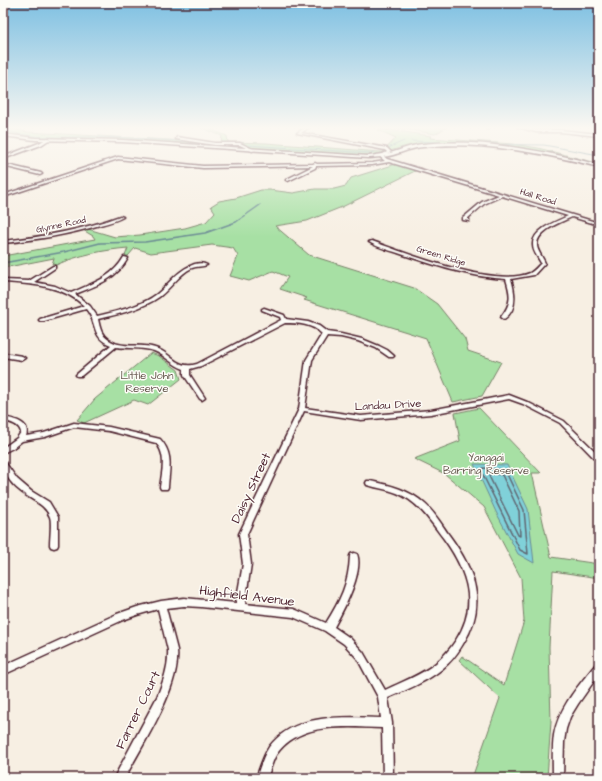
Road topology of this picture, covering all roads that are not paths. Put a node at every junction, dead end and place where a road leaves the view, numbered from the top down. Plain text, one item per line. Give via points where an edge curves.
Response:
1 (102, 163) edge
2 (169, 163) edge
3 (350, 163) edge
4 (396, 163) edge
5 (315, 164) junction
6 (3, 165) edge
7 (40, 174) dead end
8 (291, 180) dead end
9 (502, 195) junction
10 (3, 196) edge
11 (571, 216) junction
12 (122, 217) dead end
13 (464, 219) dead end
14 (599, 224) edge
15 (3, 242) edge
16 (371, 242) dead end
17 (126, 258) dead end
18 (206, 266) dead end
19 (53, 267) dead end
20 (508, 278) junction
21 (3, 282) edge
22 (29, 283) junction
23 (72, 294) junction
24 (88, 306) junction
25 (264, 309) dead end
26 (504, 317) dead end
27 (96, 318) junction
28 (42, 320) dead end
29 (284, 321) junction
30 (325, 334) junction
31 (115, 345) junction
32 (3, 355) edge
33 (391, 356) dead end
34 (22, 358) dead end
35 (187, 368) junction
36 (79, 375) dead end
37 (202, 398) dead end
38 (302, 409) junction
39 (3, 419) edge
40 (21, 439) junction
41 (3, 451) edge
42 (599, 459) edge
43 (3, 464) edge
44 (370, 483) dead end
45 (164, 487) dead end
46 (54, 545) dead end
47 (354, 556) dead end
48 (161, 606) junction
49 (240, 606) junction
50 (328, 628) junction
51 (599, 667) edge
52 (3, 670) edge
53 (383, 696) junction
54 (387, 723) junction
55 (119, 778) edge
56 (261, 778) edge
57 (388, 778) edge
58 (558, 778) edge

1 - 10 street
2 - 5 street via 203,167
3 - 5 street
4 - 9 street, Hall Road
5 - 8 street
6 - 7 street
9 - 11 street, Hall Road
9 - 13 street via 483,203
11 - 14 street, Hall Road
11 - 20 street, Green Ridge via 542,231 536,238 534,245 543,263 541,268 534,273
12 - 15 street, Glynne Road via 77,231
16 - 20 street, Green Ridge via 460,271 480,276
17 - 23 street via 110,276
18 - 27 street via 197,265 185,272 148,302
19 - 22 street
20 - 26 street via 513,294 512,304
21 - 22 street
22 - 23 street
23 - 24 street
24 - 27 street
24 - 28 street
25 - 29 street via 282,316
27 - 31 street via 101,336
29 - 30 street via 297,320 322,329
29 - 35 street via 199,365
30 - 33 street via 337,334 383,348
30 - 38 street via 309,360
31 - 35 street via 154,350 178,366
31 - 36 street
32 - 34 street
35 - 37 street via 187,375
38 - 42 street, Landau Drive via 361,418 431,412 509,397 562,422
38 - 49 street, Daisy Street via 243,534 247,564
39 - 40 street via 23,427
40 - 41 street
40 - 45 street via 45,435 74,425 109,429 158,441 167,453
43 - 46 street via 14,482 46,504 54,517
44 - 53 street via 394,489 416,500 427,511 456,548 473,590 471,618 465,635 454,651 429,674
47 - 50 street via 354,573 348,592
48 - 49 street, Highfield Avenue via 184,602
48 - 52 street, Highfield Avenue via 120,617
48 - 55 street, Farrer Court via 173,657 170,678
49 - 50 street, Highfield Avenue via 294,613
50 - 53 street, Highfield Avenue via 360,655
51 - 58 street via 570,706 562,722
53 - 54 street, Highfield Avenue
54 - 56 street via 316,724 291,734 272,752
54 - 57 street, Highfield Avenue

